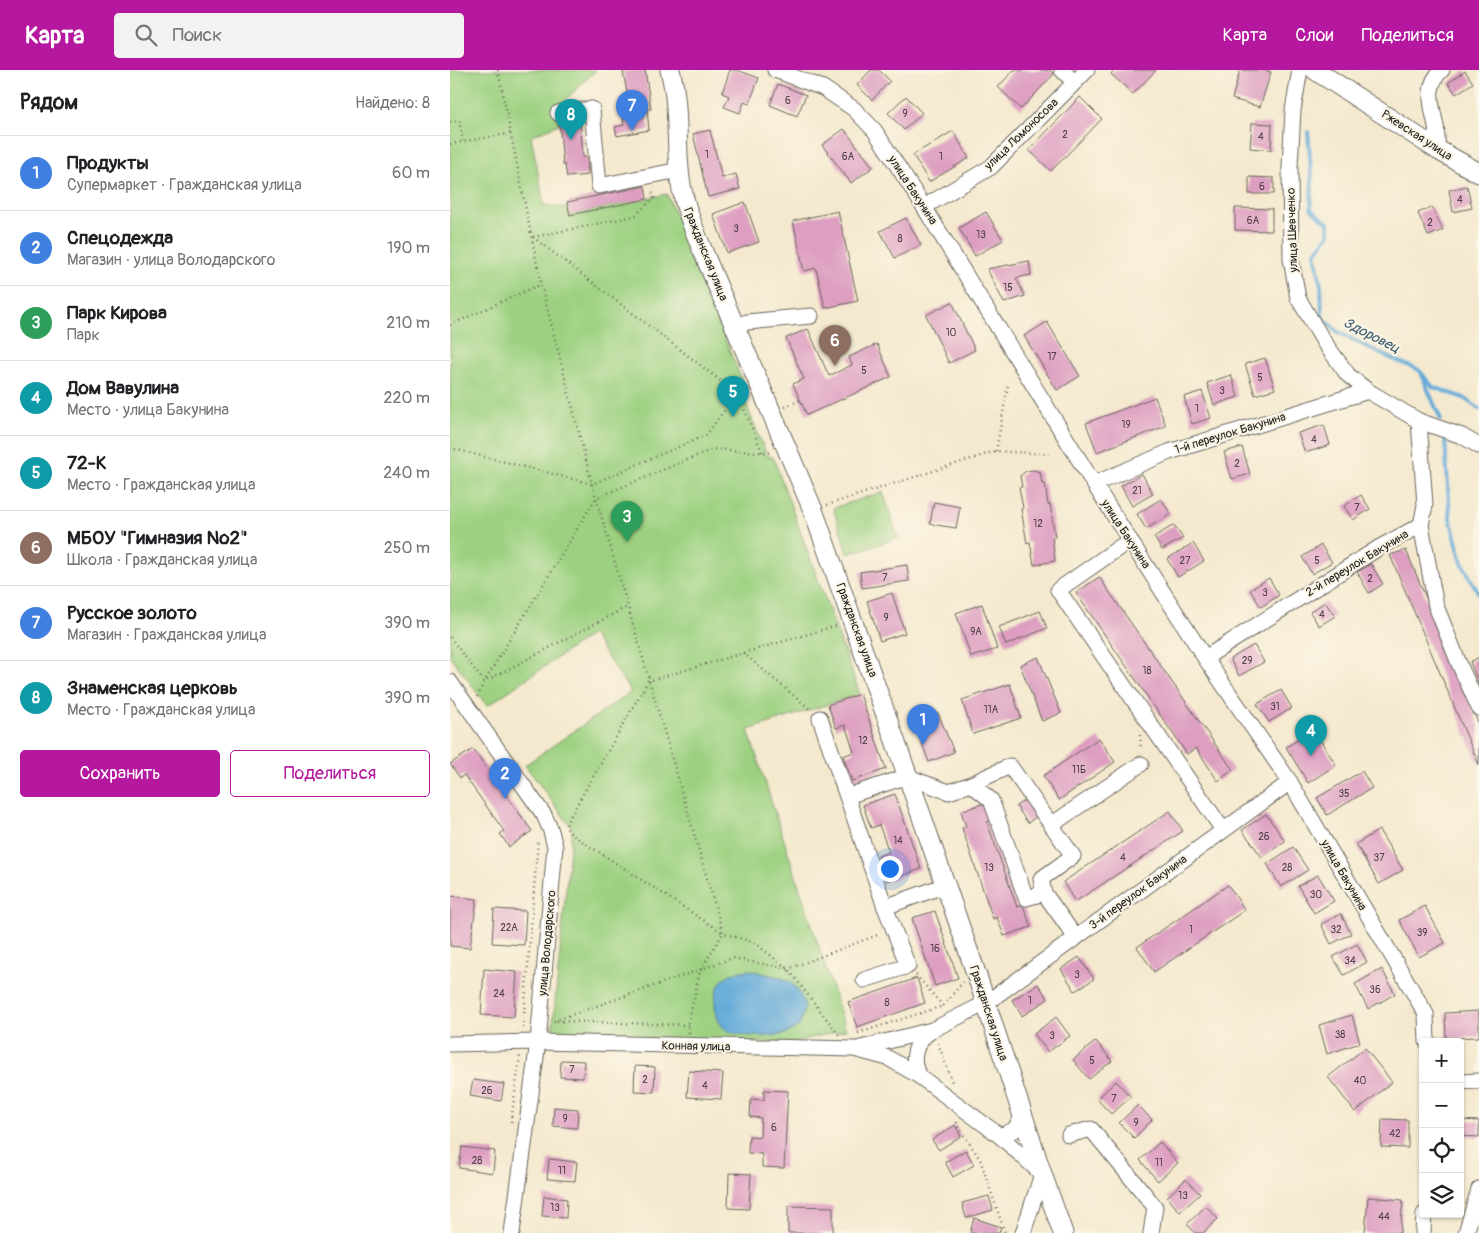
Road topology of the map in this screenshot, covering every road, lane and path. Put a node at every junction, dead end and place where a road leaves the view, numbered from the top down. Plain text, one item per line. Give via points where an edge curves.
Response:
1 (498, 70) edge
2 (670, 70) edge
3 (681, 70) edge
4 (775, 70) edge
5 (1062, 70) edge
6 (1087, 70) edge
7 (1300, 70) edge
8 (1315, 70) edge
9 (1338, 70) edge
10 (1442, 70) edge
11 (1074, 82) junction
12 (675, 90) junction
13 (1356, 96) junction
14 (558, 113) dead end
15 (450, 122) edge
16 (512, 133) junction
17 (464, 141) junction
18 (450, 144) edge
19 (1438, 150) junction
20 (679, 170) junction
21 (1479, 173) edge
22 (649, 176) junction
23 (924, 206) junction
24 (532, 237) junction
25 (541, 284) junction
26 (812, 316) dead end
27 (450, 325) edge
28 (735, 327) junction
29 (1008, 385) dead end
30 (1368, 391) junction
31 (738, 394) junction
32 (1419, 421) junction
33 (1479, 446) edge
34 (450, 448) edge
35 (996, 452) junction
36 (1049, 454) dead end
37 (592, 484) junction
38 (1094, 484) junction
39 (596, 498) junction
40 (821, 507) dead end
41 (1421, 525) junction
42 (1130, 540) junction
43 (627, 607) junction
44 (841, 625) dead end
45 (450, 637) edge
46 (744, 653) junction
47 (1205, 658) junction
48 (648, 681) junction
49 (450, 682) edge
50 (484, 682) junction
51 (474, 699) dead end
52 (1479, 708) edge
53 (820, 718) joint
54 (1141, 764) dead end
55 (908, 777) junction
56 (1290, 782) junction
57 (971, 784) junction
58 (848, 796) junction
59 (1051, 825) junction
60 (1223, 830) junction
61 (538, 836) dead end
62 (946, 886) junction
63 (1044, 893) junction
64 (885, 907) junction
65 (893, 929) junction
66 (723, 933) junction
67 (1076, 938) junction
68 (908, 966) junction
69 (788, 969) junction
70 (700, 971) junction
71 (977, 976) junction
72 (864, 980) dead end
73 (986, 1003) junction
74 (943, 1006) junction
75 (548, 1021) dead end
76 (554, 1021) junction
77 (688, 1025) junction
78 (932, 1030) junction
79 (858, 1033) dead end
80 (840, 1038) dead end
81 (1427, 1038) edge
82 (690, 1039) dead end
83 (538, 1042) junction
84 (522, 1043) junction
85 (450, 1044) edge
86 (854, 1049) junction
87 (920, 1076) junction
88 (1479, 1081) edge
89 (1464, 1082) edge
90 (1023, 1117) junction
91 (510, 1128) dead end
92 (1069, 1135) dead end
93 (1000, 1136) junction
94 (1042, 1174) junction
95 (1479, 1189) edge
96 (1424, 1218) edge
97 (512, 1233) edge
98 (1023, 1233) edge
99 (1063, 1233) edge
100 (1151, 1233) edge
101 (1423, 1233) edge
102 (1466, 1233) edge

1 - 16 path
2 - 12 main road, Гражданская улица
3 - 12 street, Гражданская улица
4 - 23 street, улица Бакунина via 823,88 854,109 875,131
5 - 11 street
6 - 11 street, улица Ломоносова
7 - 30 street, улица Шевченко via 1293,110 1290,167 1294,282 1298,298 1324,342 1348,374
8 - 13 main road, Ржевская улица
9 - 13 main road, Ржевская улица
10 - 19 street via 1432,82 1430,93
11 - 23 street, улица Ломоносова via 991,167
12 - 20 main road, Гражданская улица
13 - 19 main road, Ржевская улица
14 - 22 street via 592,109 598,186
15 - 17 path via 459,120
16 - 17 path
16 - 24 path
17 - 18 path
19 - 21 main road, Ржевская улица
20 - 22 street
20 - 28 main road, Гражданская улица via 689,215
22 - 24 path via 654,198 635,216
23 - 38 street, улица Бакунина
24 - 25 path
24 - 31 path
25 - 27 path
25 - 37 path
26 - 28 street via 747,322
28 - 55 main road, Гражданская улица via 813,510
29 - 35 path
30 - 32 street, улица Шевченко
30 - 38 street, 1-й переулок Бакунина via 1169,452
31 - 37 path via 706,435
31 - 39 path via 762,452 713,449
32 - 33 street, улица Шевченко via 1462,436
32 - 41 street, 2-й переулок Бакунина via 1425,505
34 - 37 path
35 - 36 path
35 - 40 path
37 - 39 path
38 - 42 street, улица Бакунина
39 - 43 path
39 - 50 path
41 - 47 street, 2-й переулок Бакунина via 1380,547
41 - 52 street via 1436,606
42 - 47 street, улица Бакунина
42 - 60 street via 1058,590
43 - 48 path
43 - 50 path
44 - 46 path
45 - 50 path
46 - 48 path
46 - 53 path
47 - 56 street, улица Бакунина
48 - 66 path
48 - 66 path via 566,827
49 - 83 street, улица Володарского via 544,815 552,836 555,853
50 - 51 path via 479,696
53 - 58 street
54 - 59 street
55 - 57 street via 949,792
55 - 58 street
55 - 62 main road, Гражданская улица
56 - 60 street, 3-й переулок Бакунина
56 - 81 street, улица Бакунина via 1426,1014
57 - 59 street via 1010,766
57 - 63 street via 991,800 1026,898
58 - 64 street
59 - 63 street via 1073,856 1041,879
60 - 67 street, 3-й переулок Бакунина
61 - 84 path
62 - 64 street
62 - 71 main road, Гражданская улица
63 - 67 street
64 - 65 street
65 - 68 street
65 - 69 path
66 - 69 path via 756,943
66 - 70 path
67 - 73 street, 3-й переулок Бакунина
68 - 72 street
68 - 74 path
69 - 70 path via 733,958
69 - 80 path
70 - 76 path
70 - 77 path
71 - 73 main road, Гражданская улица
71 - 74 path via 965,981
73 - 78 street, Конная улица
73 - 90 main road, Гражданская улица
74 - 79 path
75 - 76 path
76 - 77 path
77 - 82 path
78 - 86 street, Конная улица
78 - 87 street via 916,1047 914,1062
83 - 84 street, Конная улица
83 - 86 street, Конная улица
83 - 97 street, улица Володарского
84 - 85 street, Конная улица
84 - 91 path
86 - 87 street, Конная улица via 888,1058
87 - 93 street, Конная улица
88 - 89 street
90 - 93 street via 1014,1130
90 - 94 main road, Гражданская улица
92 - 100 street via 1091,1128 1154,1207
93 - 94 street, Конная улица
94 - 98 street
94 - 99 main road, Конная улица
95 - 102 street
96 - 101 street

